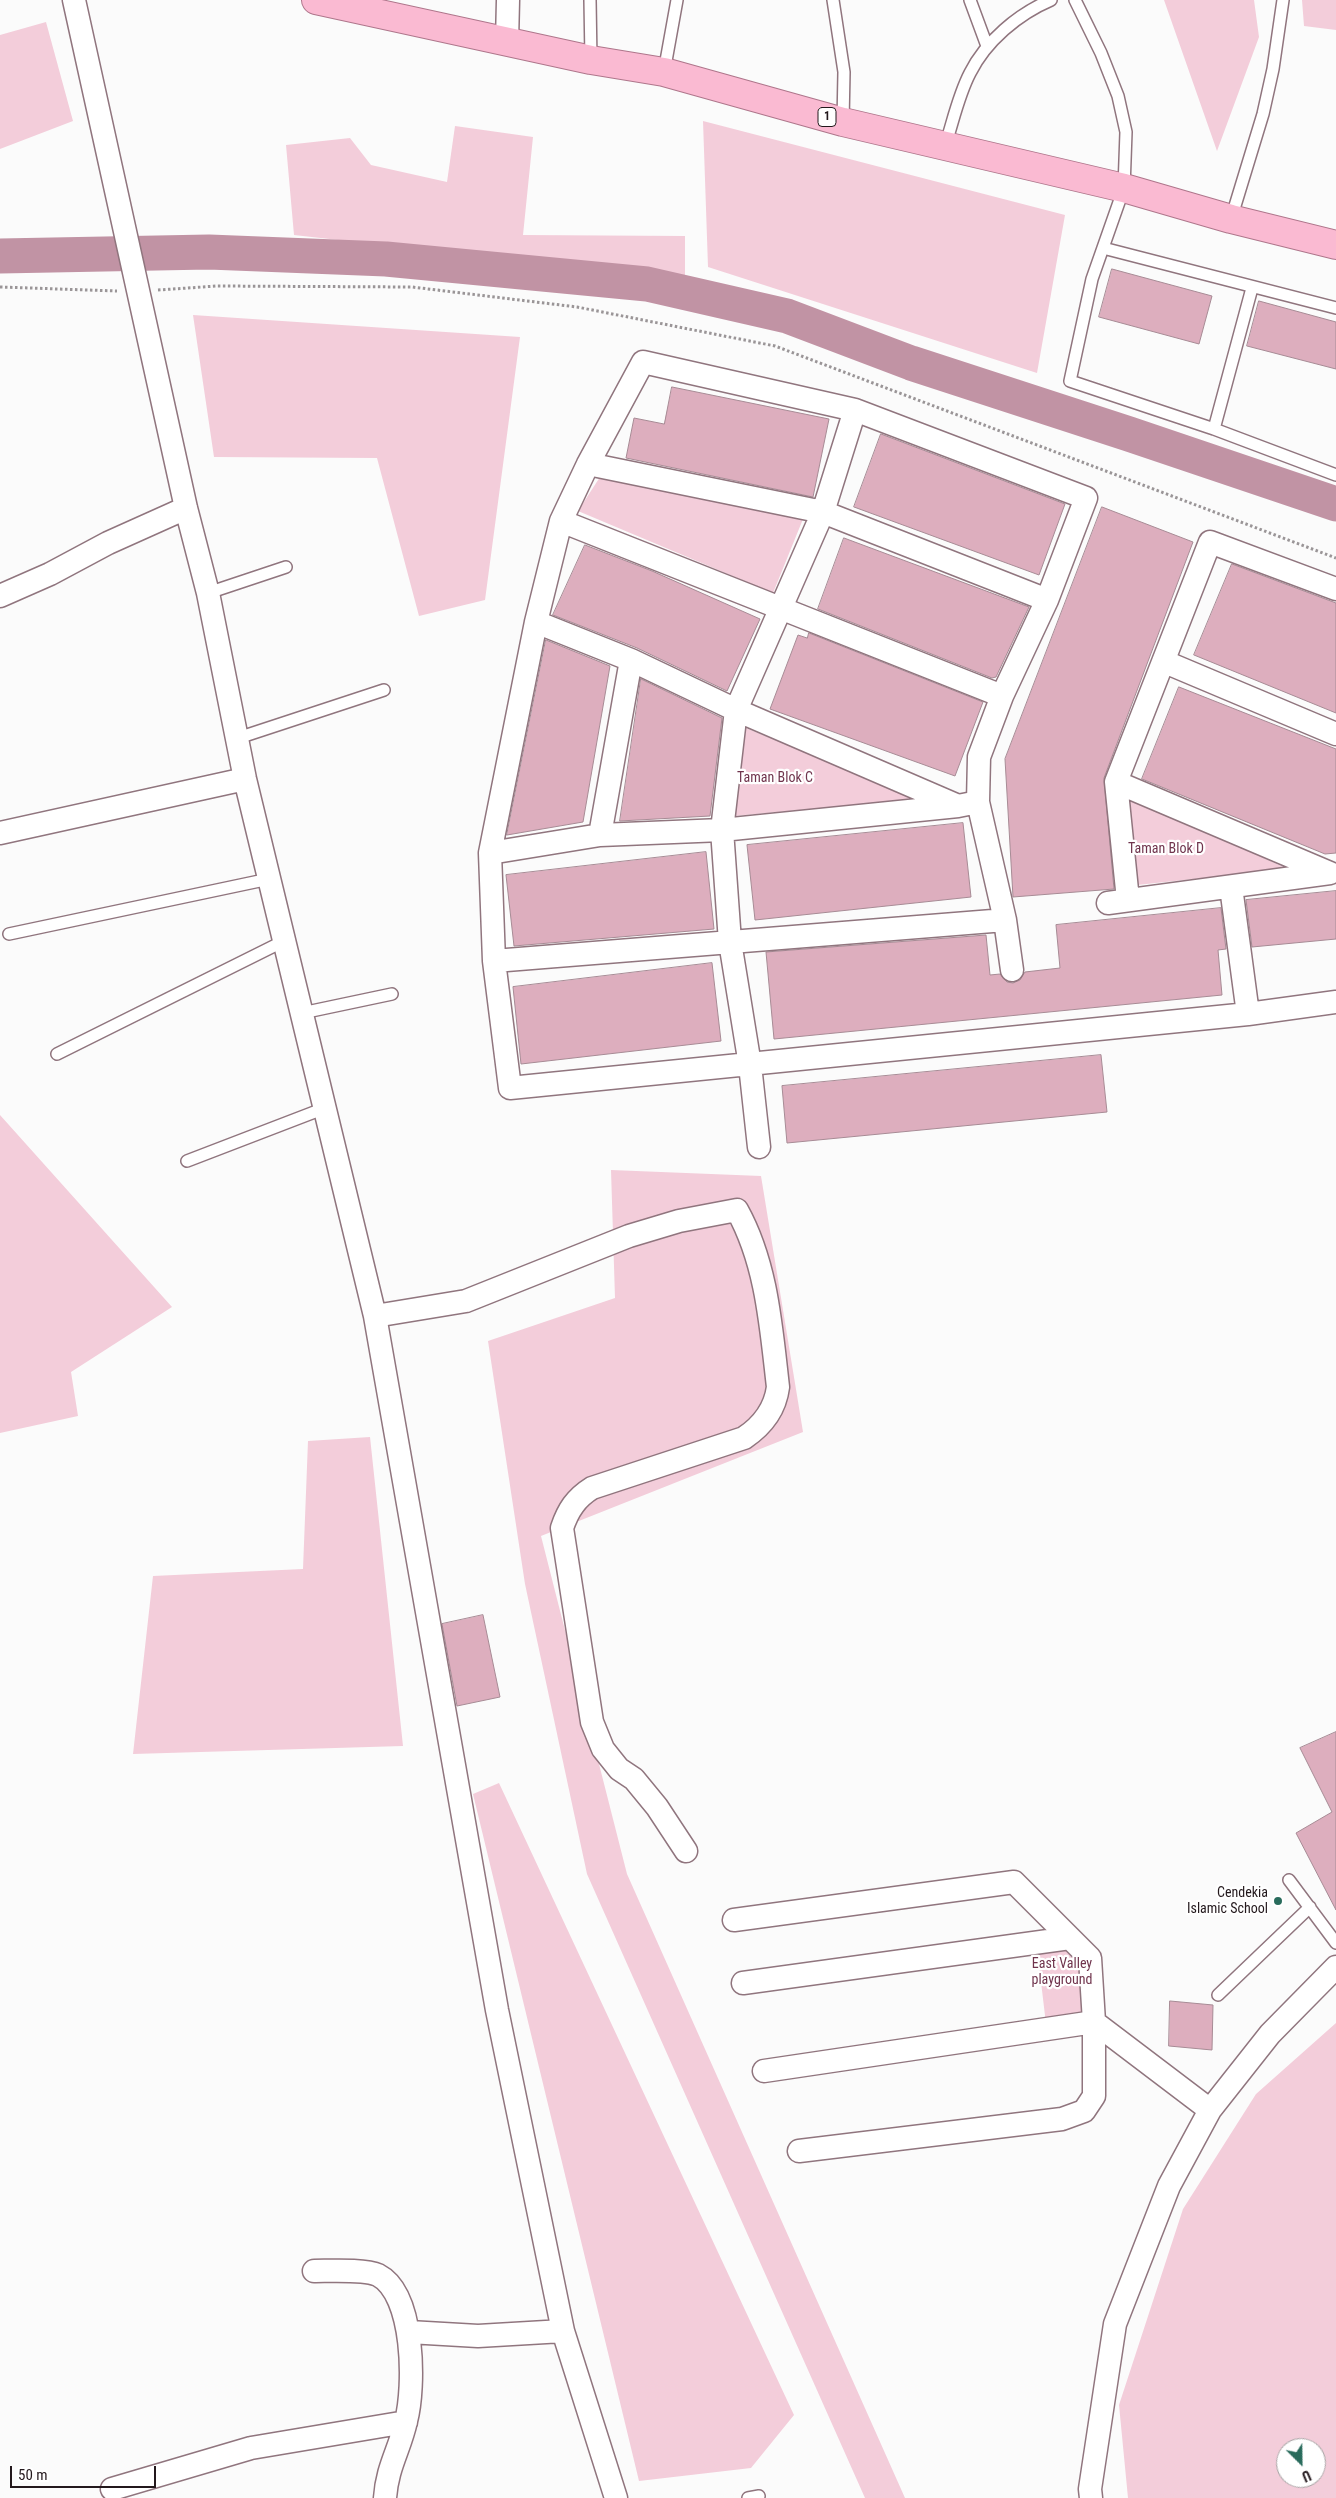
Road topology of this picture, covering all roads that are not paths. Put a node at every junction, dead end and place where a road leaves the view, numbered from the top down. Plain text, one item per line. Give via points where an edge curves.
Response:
1 (74, 0) edge
2 (316, 0) edge
3 (508, 0) edge
4 (590, 0) edge
5 (677, 0) edge
6 (833, 0) edge
7 (970, 0) edge
8 (1075, 0) edge
9 (1283, 0) edge
10 (1047, 1) edge
11 (507, 42) junction
12 (988, 46) junction
13 (591, 60) junction
14 (664, 72) junction
15 (843, 122) junction
16 (945, 146) junction
17 (1124, 188) junction
18 (1231, 219) junction
19 (1336, 246) edge
20 (1103, 248) junction
21 (1252, 288) junction
22 (1336, 308) edge
23 (855, 410) junction
24 (1214, 429) junction
25 (588, 464) junction
26 (1336, 476) edge
27 (186, 508) junction
28 (822, 512) junction
29 (562, 521) junction
30 (286, 567) dead end
31 (1336, 589) edge
32 (208, 593) junction
33 (0, 596) edge
34 (1047, 600) junction
35 (781, 610) junction
36 (536, 622) junction
37 (631, 660) junction
38 (1165, 662) junction
39 (384, 690) dead end
40 (1002, 696) junction
41 (736, 710) junction
42 (1336, 734) edge
43 (238, 738) junction
44 (245, 779) junction
45 (1116, 782) junction
46 (968, 804) junction
47 (722, 830) junction
48 (0, 833) edge
49 (600, 835) junction
50 (490, 853) junction
51 (1333, 873) edge
52 (269, 879) junction
53 (1231, 887) junction
54 (1005, 920) junction
55 (9, 934) dead end
56 (284, 940) junction
57 (730, 942) junction
58 (494, 960) junction
59 (1012, 970) dead end
60 (392, 994) dead end
61 (1336, 1002) edge
62 (302, 1013) junction
63 (1248, 1014) junction
64 (57, 1054) dead end
65 (750, 1065) junction
66 (326, 1108) junction
67 (759, 1146) dead end
68 (187, 1162) dead end
69 (376, 1316) junction
70 (686, 1851) dead end
71 (1290, 1880) dead end
72 (1310, 1907) junction
73 (734, 1920) dead end
74 (1070, 1938) junction
75 (1336, 1943) edge
76 (1336, 1967) edge
77 (743, 1983) dead end
78 (1218, 1995) dead end
79 (1094, 2022) junction
80 (764, 2071) dead end
81 (1210, 2110) junction
82 (798, 2151) dead end
83 (314, 2271) dead end
84 (563, 2331) junction
85 (409, 2332) junction
86 (406, 2422) junction
87 (112, 2489) dead end
88 (384, 2498) edge
89 (616, 2498) edge
90 (1091, 2498) edge

1 - 27 street
2 - 11 highway, 1
3 - 11 street
4 - 13 lane
5 - 14 lane
6 - 15 lane via 844,72
7 - 12 lane
8 - 17 lane via 1118,96 1126,132
9 - 18 lane via 1263,114
10 - 12 lane via 1015,20
11 - 13 highway, 1
12 - 16 lane via 970,73
13 - 14 highway, 1
14 - 15 highway, 1
15 - 16 highway, 1
16 - 17 highway, 1
17 - 18 highway, 1
17 - 20 lane
18 - 19 highway, 1
20 - 21 lane
20 - 24 lane via 1092,279 1070,381
21 - 22 lane
21 - 24 lane
23 - 25 street via 643,362
23 - 28 street
23 - 34 street via 1086,498
24 - 26 lane
25 - 28 street
25 - 29 street
27 - 32 street
27 - 33 street
28 - 34 street
28 - 35 street
29 - 35 street
29 - 36 street
30 - 32 lane
31 - 38 street via 1210,542
32 - 43 street
34 - 40 street
35 - 40 street
35 - 41 street
36 - 37 street
36 - 50 street
37 - 41 street
37 - 49 street
38 - 42 street
38 - 45 street
39 - 43 lane
40 - 46 street via 979,757
41 - 46 street
41 - 47 street
43 - 44 street
44 - 48 street
44 - 52 street
45 - 51 street
45 - 53 street via 1118,902
46 - 47 street
46 - 54 street
47 - 49 street
47 - 57 street
49 - 50 street
50 - 58 street
51 - 53 street
52 - 55 lane
52 - 56 street
53 - 63 street
54 - 57 street
54 - 59 street
56 - 62 street
56 - 64 lane
57 - 58 street
57 - 65 street
58 - 65 street via 510,1088
60 - 62 lane
61 - 63 street
62 - 66 street
63 - 65 street
65 - 67 street
66 - 68 lane
66 - 69 street
69 - 70 street via 466,1301 629,1236 679,1221 737,1210 749,1232 762,1276 778,1387 776,1401 760,1426 744,1438 592,1488 572,1506 562,1528 592,1722 602,1749 645,1793
69 - 84 street via 495,2001
71 - 72 lane
72 - 75 lane
72 - 78 lane
73 - 74 street via 1014,1882
74 - 77 street
74 - 79 street via 1090,1958
76 - 81 street via 1270,2034
79 - 80 street
79 - 81 street
79 - 82 street via 1094,2096 1084,2111 1062,2119
81 - 90 street via 1169,2186 1115,2324
83 - 85 street via 377,2274 389,2282 396,2294
84 - 85 street via 478,2336
84 - 89 street
85 - 86 street via 411,2360
86 - 87 street via 251,2448
86 - 88 street via 386,2480

